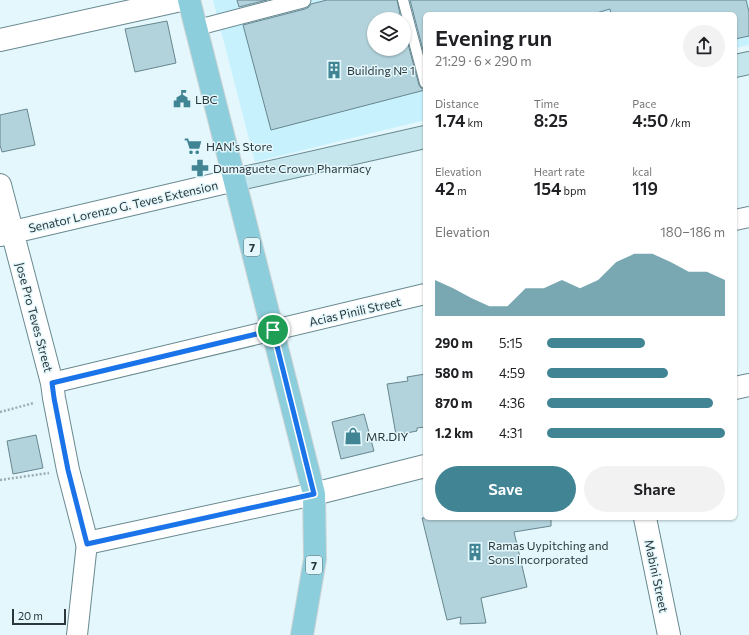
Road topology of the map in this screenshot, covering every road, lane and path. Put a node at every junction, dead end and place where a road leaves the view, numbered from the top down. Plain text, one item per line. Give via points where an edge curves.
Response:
1 (181, 0) edge
2 (190, 0) edge
3 (302, 0) edge
4 (403, 0) edge
5 (196, 28) junction
6 (0, 40) edge
7 (749, 63) edge
8 (737, 66) edge
9 (423, 75) edge
10 (423, 137) edge
11 (235, 180) junction
12 (0, 185) edge
13 (749, 217) edge
14 (737, 220) edge
15 (6, 233) edge
16 (423, 294) edge
17 (273, 330) junction
18 (749, 385) edge
19 (737, 388) edge
20 (53, 390) junction
21 (0, 412) edge
22 (423, 467) edge
23 (68, 470) junction
24 (0, 480) edge
25 (314, 494) junction
26 (644, 520) edge
27 (87, 544) junction
28 (77, 635) edge
29 (302, 635) edge
30 (669, 635) edge

1 - 6 street
2 - 5 main road, 7
3 - 5 street
4 - 9 lane
5 - 11 main road, 7
7 - 8 main road
10 - 11 main road
11 - 15 street, Senator Lorenzo G. Teves Extension
11 - 17 main road, 7
12 - 15 street, Jose Pro Teves Street
13 - 14 street
15 - 20 street, Jose Pro Teves Street
16 - 17 street, Acias Pinili Street
17 - 20 street, Acias Pinili Street
17 - 25 main road, 7
18 - 19 street
20 - 21 path
20 - 23 street, Jose Pro Teves Street
22 - 25 street
23 - 24 path
23 - 27 street, Jose Pro Teves Street
25 - 27 street
25 - 29 main road, 7 via 315,559
26 - 30 street, Mabini Street
27 - 28 street

